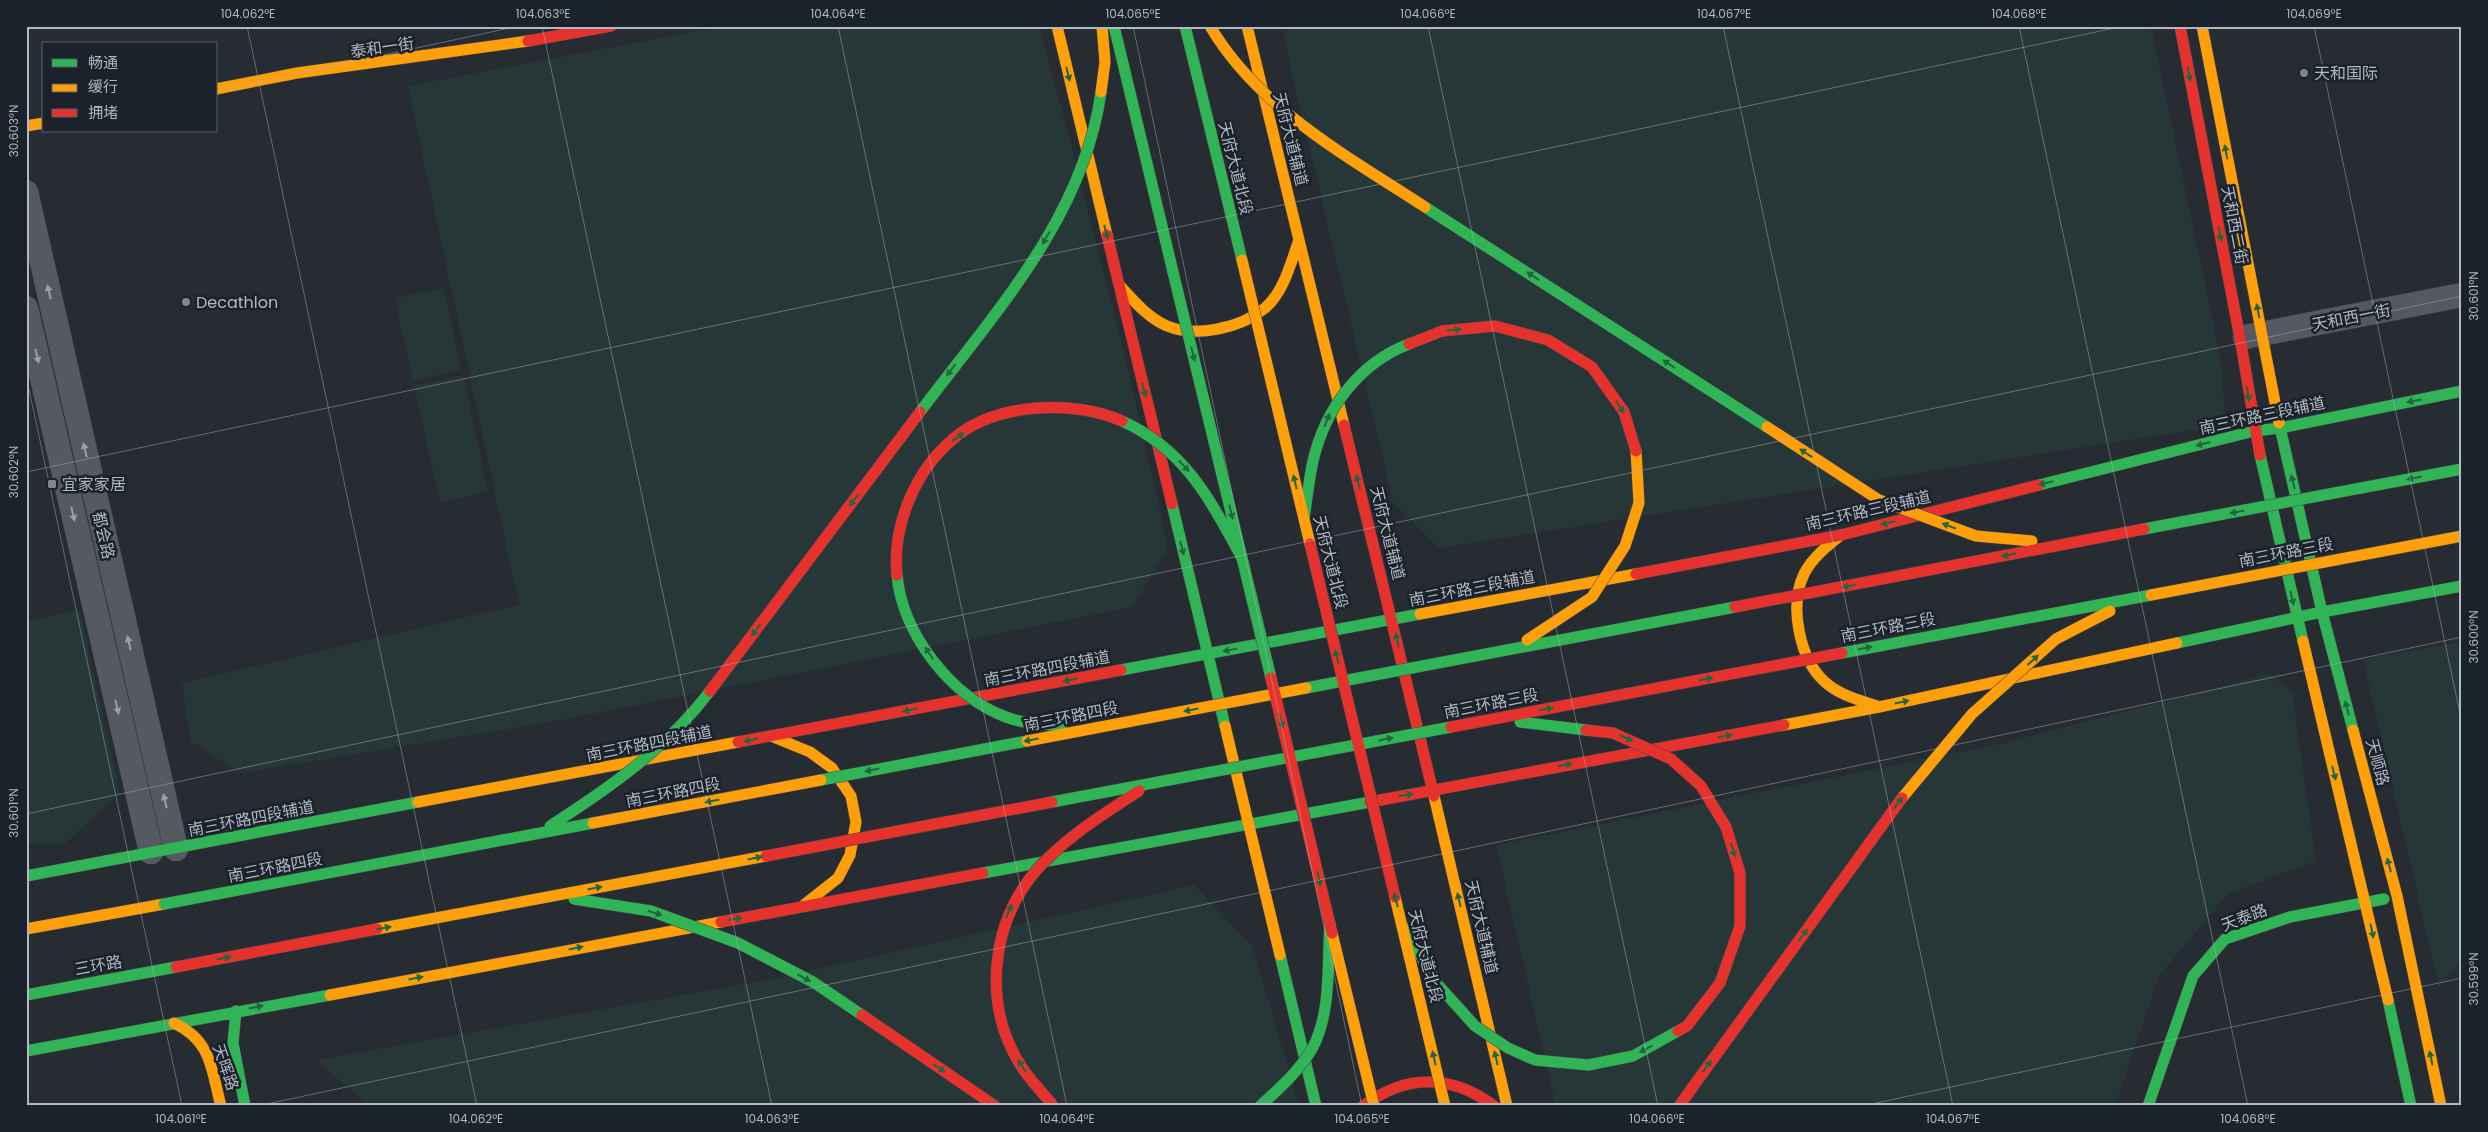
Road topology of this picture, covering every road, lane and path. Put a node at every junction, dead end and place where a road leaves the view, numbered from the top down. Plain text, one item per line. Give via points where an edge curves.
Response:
1 (611, 26) edge
2 (1057, 26) edge
3 (1102, 26) edge
4 (1114, 26) edge
5 (1185, 26) edge
6 (1210, 26) edge
7 (1247, 26) edge
8 (2180, 26) edge
9 (2202, 26) edge
10 (218, 89) edge
11 (42, 123) edge
12 (26, 126) edge
13 (26, 192) edge
14 (1299, 240) junction
15 (1119, 285) junction
16 (2462, 295) edge
17 (26, 308) edge
18 (2251, 336) junction
19 (2462, 391) edge
20 (2280, 428) junction
21 (2254, 431) junction
22 (2462, 469) edge
23 (1304, 518) junction
24 (1841, 535) junction
25 (2462, 536) edge
26 (2066, 544) junction
27 (1242, 558) junction
28 (2462, 586) edge
29 (2138, 597) junction
30 (2322, 612) junction
31 (2297, 618) junction
32 (1392, 619) junction
33 (1278, 641) joint
34 (1509, 650) junction
35 (1208, 654) junction
36 (1879, 707) junction
37 (1491, 719) junction
38 (1092, 729) junction
39 (771, 736) junction
40 (1151, 783) junction
41 (1432, 790) junction
42 (1249, 824) junction
43 (539, 834) junction
44 (176, 849) junction
45 (151, 852) junction
46 (26, 876) edge
47 (556, 896) junction
48 (2397, 896) junction
49 (2366, 903) junction
50 (802, 906) junction
51 (1330, 923) junction
52 (1402, 925) junction
53 (26, 929) edge
54 (26, 994) edge
55 (236, 1011) junction
56 (174, 1023) junction
57 (26, 1052) edge
58 (221, 1106) edge
59 (245, 1106) edge
60 (995, 1106) edge
61 (1054, 1106) edge
62 (1260, 1106) edge
63 (1316, 1106) edge
64 (1363, 1106) edge
65 (1374, 1106) edge
66 (1445, 1106) edge
67 (1494, 1106) edge
68 (1507, 1106) edge
69 (1679, 1106) edge
70 (2148, 1106) edge
71 (2411, 1106) edge
72 (2442, 1106) edge

1 - 10 main road, 泰和一街 via 509,45 297,74
2 -> 15 main road
3 -> 43 main road, bridge via 1105,62 1097,122 1074,189 1033,261 696,711 609,788
4 -> 27 main road, bridge
23 -> 5 main road, 天府大道北段, bridge
26 -> 6 main road, bridge via 1976,536 1879,500 1323,141 1254,84 1218,42
7 - 14 main road, 天府大道辅道
8 -> 18 main road, 天和西二街
18 -> 9 main road, 天和西二街
11 - 12 main road
44 -> 13 street, 都会路
14 - 15 main road via 1282,285 1265,308 1233,326 1202,332 1167,326 1141,309
32 -> 14 main road, 天府大道辅道
15 -> 35 main road
16 - 18 street, 天和西一街
17 -> 45 street, 都会路
18 - 20 main road, 天和西二街
18 -> 21 main road, 天和西二街
19 -> 20 main road, 南三环路三段辅道
20 - 21 main road, 南三环路三段辅道
30 -> 20 main road, 天顺路
21 -> 24 main road, 南三环路三段辅道
21 -> 31 main road
22 -> 26 main road, bridge
23 -> 34 main road, bridge via 1314,460 1329,414 1362,371 1398,348 1442,331 1495,326 1548,340 1592,368 1624,412 1637,456 1639,504 1625,546 1592,597
52 -> 23 main road, 天府大道北段, bridge
24 - 32 main road, 南三环路三段辅道
24 - 36 main road via 1816,556 1802,576 1797,608 1801,638 1817,674 1845,696
25 - 29 main road, 南三环路三段, bridge
26 -> 34 main road, bridge
38 -> 27 main road, bridge via 1017,721 986,708 956,684 913,629 898,591 896,546 906,505 924,472 954,438 988,420 1036,407 1081,408 1119,420 1167,449 1196,479
27 -> 51 main road, bridge
28 - 30 main road
37 -> 29 main road, 南三环路三段, bridge
69 -> 29 main road, bridge via 1913,782 1972,714 2056,639
30 - 31 main road
48 -> 30 main road, 天顺路
36 -> 31 main road
31 -> 49 main road
32 - 33 main road, 南三环路三段辅道
41 -> 32 main road, 天府大道辅道
33 -> 35 main road, 南三环路四段辅道
34 -> 38 main road, 南三环路四段, bridge
35 -> 39 main road, 南三环路四段辅道
35 - 42 main road
41 -> 36 main road
40 -> 37 main road, 南三环路三段, bridge
37 -> 52 main road, bridge via 1613,732 1671,759 1701,786 1726,827 1740,873 1740,926 1720,983 1687,1026 1633,1056 1588,1065 1535,1060 1508,1048 1475,1026 1438,985
38 -> 43 main road, 南三环路四段, bridge
39 -> 44 main road, 南三环路四段辅道
39 - 50 main road via 810,752 832,768 851,796 856,822 850,856 838,878
47 -> 40 main road, bridge
61 -> 40 main road, bridge via 1021,1066 1001,1025 995,980 996,952 1008,909 1026,882 1059,846
42 -> 41 main road
68 -> 41 main road, 天府大道辅道
42 - 50 main road
42 - 63 main road
43 - 53 main road, 南三环路四段, bridge
44 - 45 main road, 南三环路四段辅道
45 - 46 main road, 南三环路四段辅道
54 -> 47 main road, 三环路, bridge
47 -> 60 main road, bridge via 651,911 738,943 813,982
48 - 49 main road, 天泰路
72 -> 48 main road, 天顺路
49 - 70 main road, 天泰路 via 2290,917 2225,939 2193,976
49 -> 71 main road
55 -> 50 main road
51 - 62 main road, bridge via 1323,1006 1314,1043 1282,1087
51 - 65 main road, bridge
66 -> 52 main road, 天府大道北段, bridge
55 - 56 main road
55 - 59 main road, 天晖路 via 233,1043
56 - 57 main road
56 - 58 main road, 天晖路 via 191,1031 206,1049
64 - 67 main road via 1374,1096 1394,1087 1424,1080 1459,1085

